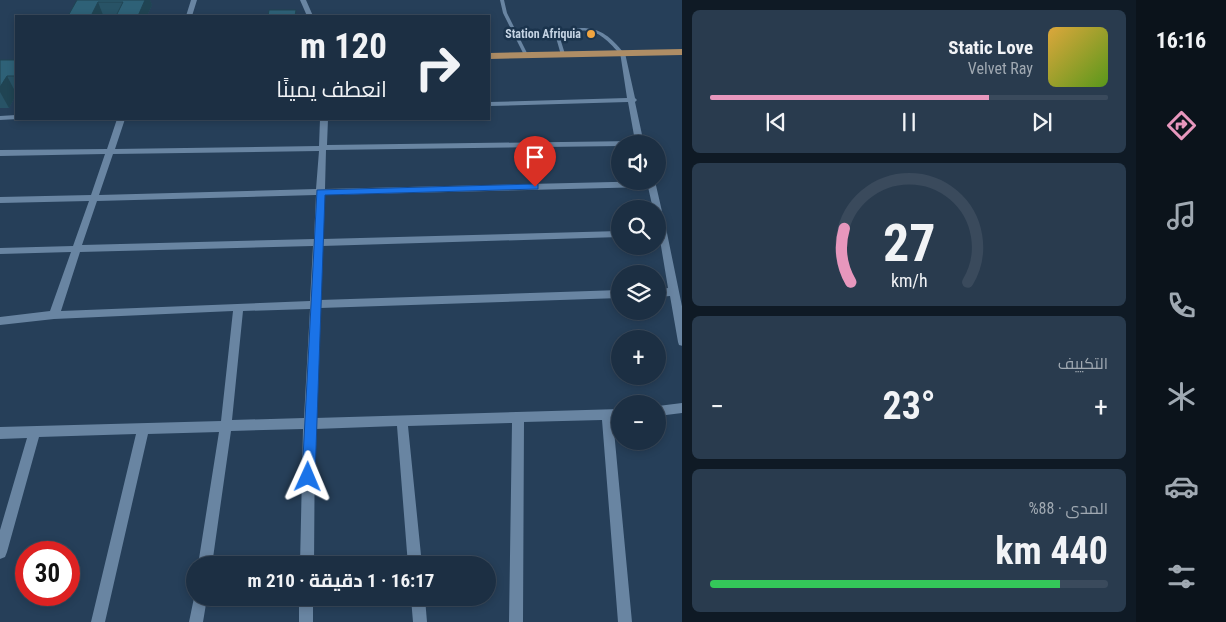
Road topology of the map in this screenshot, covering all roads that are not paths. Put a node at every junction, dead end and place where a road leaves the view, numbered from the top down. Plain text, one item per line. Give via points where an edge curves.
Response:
1 (194, 0) edge
2 (304, 0) edge
3 (502, 0) edge
4 (188, 15) edge
5 (310, 15) edge
6 (682, 52) edge
7 (622, 53) junction
8 (563, 54) junction
9 (526, 55) junction
10 (490, 56) edge
11 (633, 100) junction
12 (490, 104) edge
13 (15, 117) edge
14 (0, 118) edge
15 (121, 120) edge
16 (324, 120) edge
17 (639, 135) edge
18 (611, 143) edge
19 (323, 147) junction
20 (0, 153) edge
21 (110, 153) junction
22 (611, 184) edge
23 (321, 192) junction
24 (92, 198) junction
25 (0, 200) edge
26 (611, 234) edge
27 (318, 242) junction
28 (76, 249) junction
29 (0, 251) edge
30 (665, 255) edge
31 (666, 292) edge
32 (673, 292) junction
33 (611, 294) edge
34 (315, 306) junction
35 (238, 307) junction
36 (54, 315) junction
37 (0, 323) edge
38 (682, 342) edge
39 (682, 408) edge
40 (666, 410) edge
41 (611, 415) edge
42 (518, 418) junction
43 (402, 421) junction
44 (309, 424) junction
45 (226, 426) junction
46 (143, 429) junction
47 (0, 432) edge
48 (35, 432) junction
49 (615, 450) edge
50 (0, 552) edge
51 (206, 556) edge
52 (307, 556) edge
53 (414, 556) edge
54 (199, 606) edge
55 (306, 606) edge
56 (419, 606) edge
57 (98, 622) edge
58 (196, 622) edge
59 (306, 622) edge
60 (420, 622) edge
61 (516, 622) edge
62 (625, 622) edge

1 - 4 street
2 - 5 street
3 - 9 lane
6 - 7 highway
7 - 8 highway
7 - 8 lane via 604,33 594,30 560,32 557,35
7 - 11 street
8 - 9 highway
9 - 10 highway
11 - 12 street
11 - 17 street
13 - 14 street
15 - 21 street
16 - 19 street
18 - 19 street
19 - 21 street
19 - 23 street
20 - 21 street
21 - 24 street
22 - 23 street
23 - 24 street
23 - 27 street
24 - 25 street
24 - 28 street
26 - 27 street
27 - 28 street
27 - 34 street
28 - 29 street
28 - 36 street
30 - 32 street
31 - 32 street
32 - 38 street
33 - 34 street
34 - 35 street
34 - 44 street
35 - 36 street
35 - 45 street
36 - 37 street
39 - 40 street
41 - 42 street
42 - 43 street
42 - 61 street
43 - 44 street
43 - 53 street
44 - 45 street
44 - 52 street
45 - 46 street
45 - 51 street
46 - 48 street
46 - 57 street
47 - 48 street
48 - 50 street
49 - 62 street
54 - 58 street
55 - 59 street
56 - 60 street

